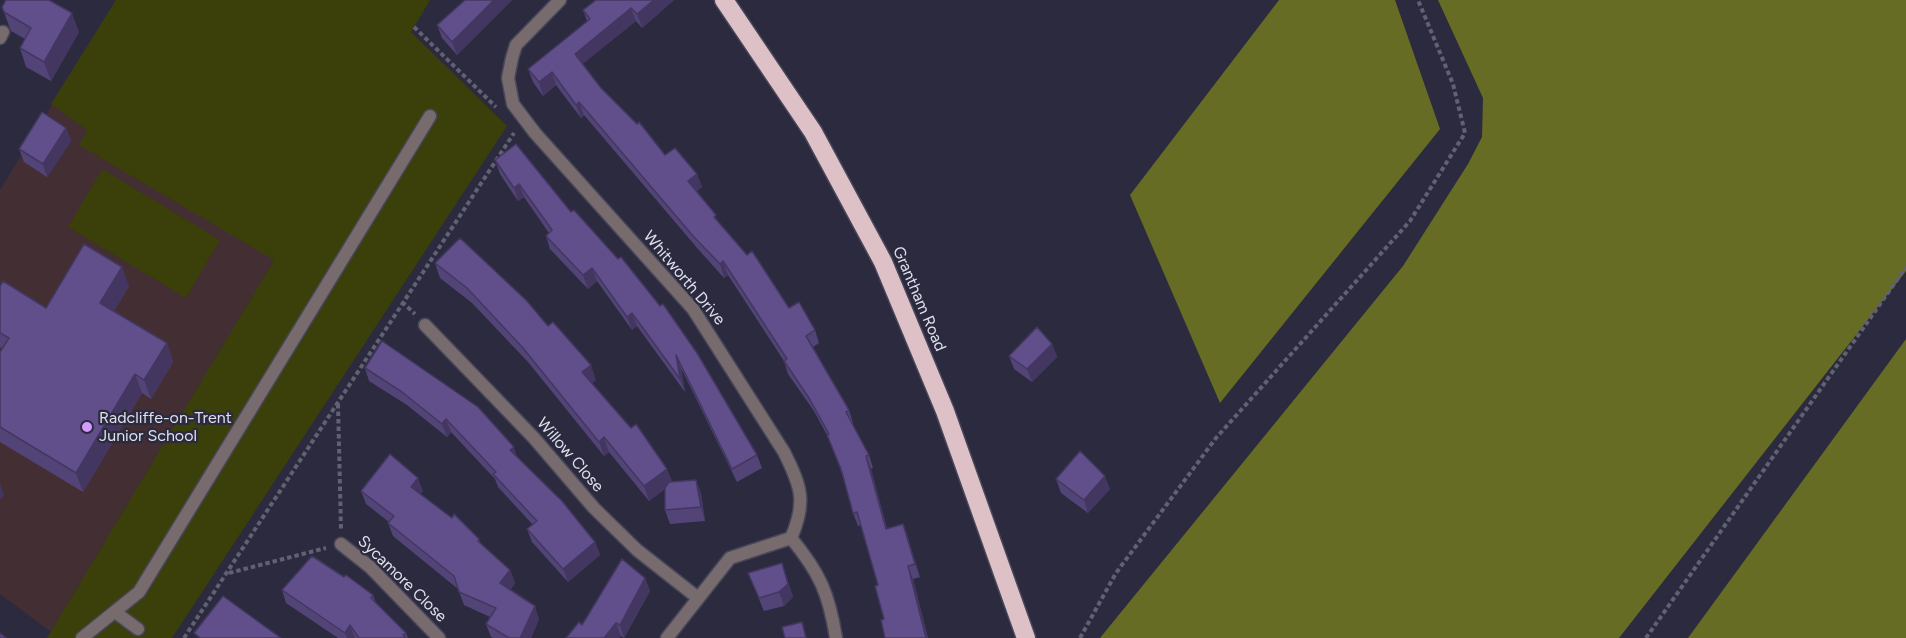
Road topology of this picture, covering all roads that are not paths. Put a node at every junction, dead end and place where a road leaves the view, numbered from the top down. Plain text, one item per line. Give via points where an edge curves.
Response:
1 (560, 0) edge
2 (724, 0) edge
3 (430, 116) dead end
4 (425, 325) dead end
5 (791, 538) junction
6 (341, 544) road end
7 (698, 598) junction
8 (115, 612) junction
9 (138, 629) dead end
10 (82, 638) edge
11 (439, 638) edge
12 (667, 638) edge
13 (836, 638) edge
14 (1026, 638) edge

1 - 5 street, Whitworth Drive via 516,45 509,92 521,125 693,309 717,345 795,476 802,505
2 - 14 highway, Grantham Road via 813,132 883,262 945,411
3 - 8 street via 139,592
4 - 7 street, Willow Close via 534,438 594,508 637,550
5 - 7 street via 730,558
5 - 13 street via 821,580 830,602
6 - 11 street, Sycamore Close via 370,567
7 - 12 street
8 - 9 street
8 - 10 street

